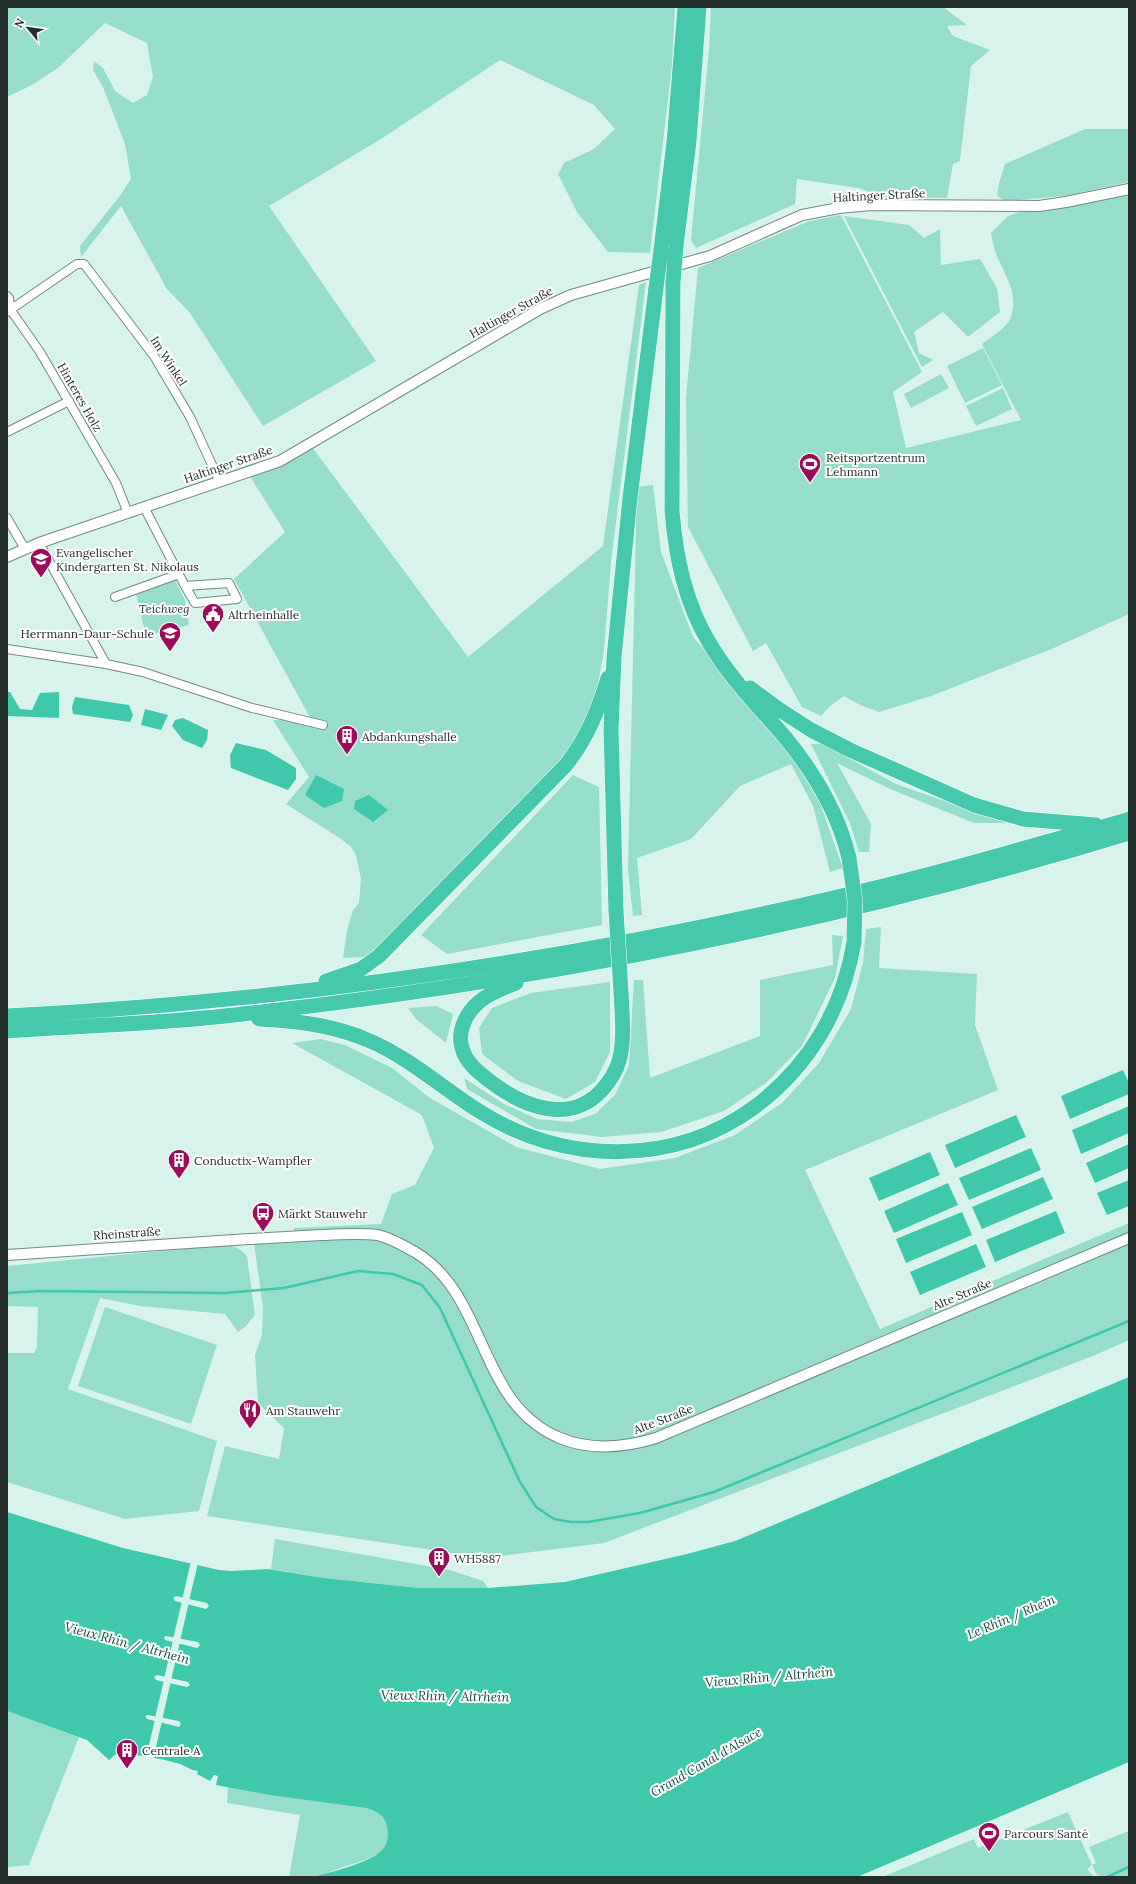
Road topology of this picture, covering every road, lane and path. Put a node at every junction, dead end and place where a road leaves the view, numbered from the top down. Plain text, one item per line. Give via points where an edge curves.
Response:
1 (684, 7) edge
2 (699, 7) edge
3 (1129, 189) edge
4 (7, 296) edge
5 (9, 311) edge
6 (69, 401) junction
7 (7, 432) edge
8 (219, 480) junction
9 (144, 507) junction
10 (128, 513) junction
11 (7, 518) edge
12 (39, 543) junction
13 (26, 549) junction
14 (7, 557) edge
15 (179, 574) junction
16 (186, 586) junction
17 (116, 597) dead end
18 (7, 649) edge
19 (614, 657) junction
20 (106, 664) junction
21 (728, 671) junction
22 (323, 725) dead end
23 (1129, 819) edge
24 (1107, 826) junction
25 (1129, 833) edge
26 (538, 974) junction
27 (281, 993) junction
28 (7, 1016) edge
29 (222, 1017) junction
30 (7, 1031) edge
31 (1129, 1238) edge
32 (249, 1239) joint
33 (7, 1255) edge

1 - 19 highway, bridge via 674,142 630,498
2 - 21 highway, bridge via 689,141 673,283 671,475 674,542 688,599 710,644
3 - 8 street, Haltinger Straße via 1039,206 871,205 802,215 710,256 571,295 540,309 280,461
4 - 5 street, Hinteres Holz
5 - 6 street, Hinteres Holz via 40,352
5 - 8 street, Im Winkel via 77,264 84,264 154,356 190,417
6 - 7 street
6 - 10 street, Hinteres Holz via 116,483
8 - 9 street, Haltinger Straße
9 - 10 street, Haltinger Straße
9 - 15 street
10 - 12 street, Haltinger Straße
11 - 13 street
12 - 13 street, Haltinger Straße
12 - 20 street
13 - 14 street, Haltinger Straße
15 - 16 street
15 - 17 street
16 - 16 street via 195,603 237,599 229,583
18 - 20 street
19 - 26 highway, bridge via 611,730 621,1044 619,1061 607,1085 584,1105 556,1110 541,1108 511,1095 479,1073 469,1062 462,1048 461,1031 467,1015 478,1002 488,995
19 - 27 highway via 594,719 578,750 391,946 361,969 339,978
20 - 22 street via 169,680 252,708
21 - 24 highway via 780,710 830,739 953,796 997,812 1043,821
21 - 29 highway, bridge via 814,776 839,825 849,858 855,901 854,942 843,988 834,1011 806,1057 788,1078 746,1114 722,1127 678,1144 652,1149 601,1152 544,1142 512,1129 480,1111 372,1041 302,1022
23 - 24 highway
24 - 27 highway via 873,889 688,930 480,968
25 - 26 highway via 984,876 874,904 776,927
26 - 29 highway
27 - 28 highway via 94,1012
29 - 30 highway
31 - 32 street, Alte Straße via 656,1438 636,1444 599,1448 582,1446 550,1434 521,1412 498,1378 473,1324 447,1278 415,1252 380,1235
32 - 33 street, Rheinstraße

